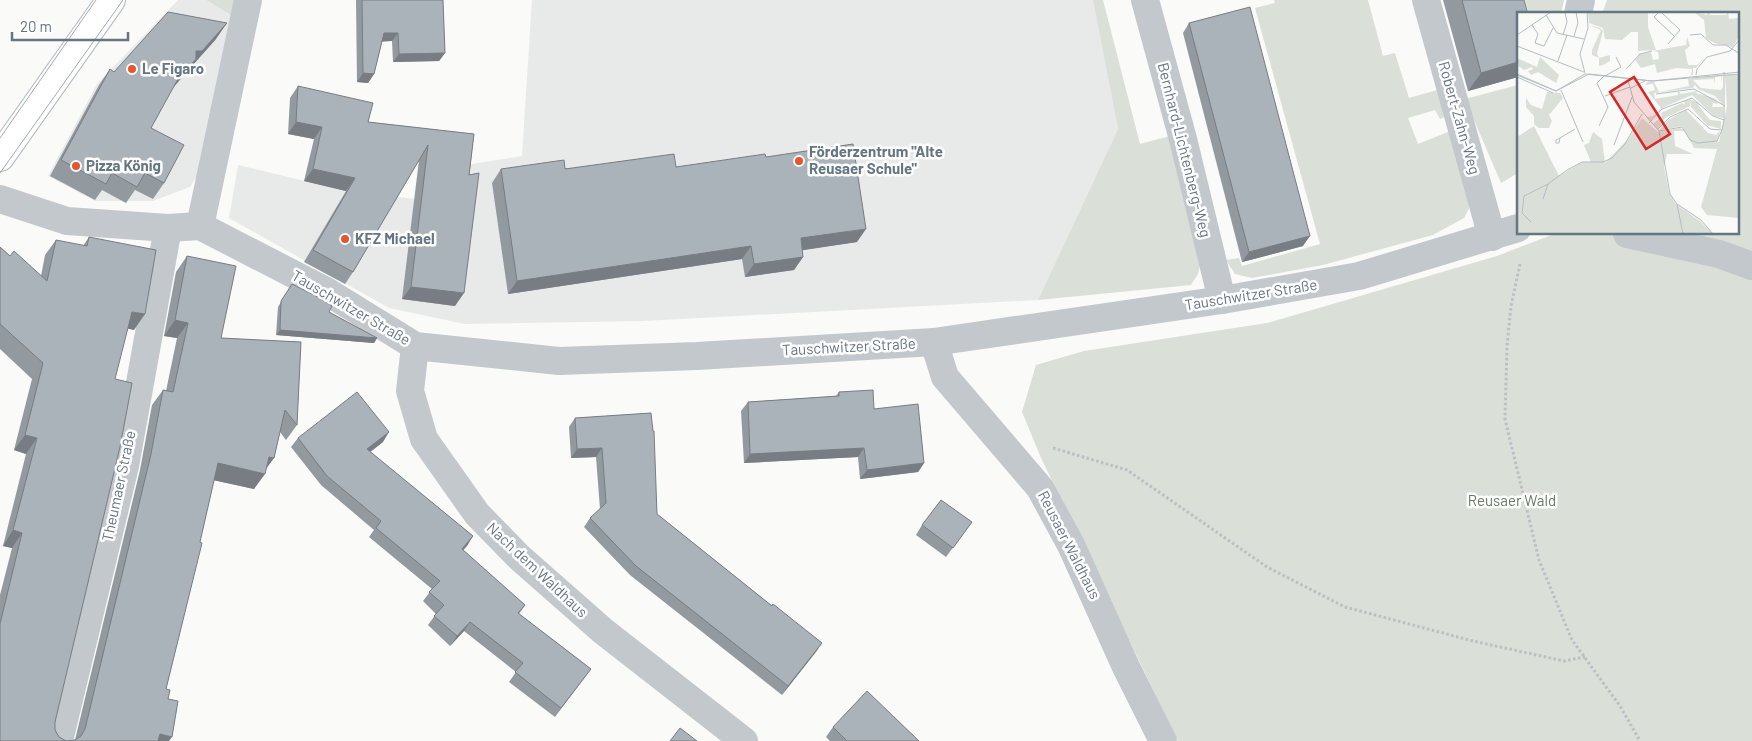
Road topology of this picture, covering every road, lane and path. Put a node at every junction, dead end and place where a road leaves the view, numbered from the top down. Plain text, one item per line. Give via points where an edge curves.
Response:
1 (111, 0) edge
2 (248, 0) edge
3 (1145, 0) edge
4 (1426, 0) edge
5 (0, 157) edge
6 (0, 199) edge
7 (200, 226) junction
8 (168, 228) junction
9 (1517, 228) edge
10 (1632, 235) edge
11 (1492, 237) junction
12 (1522, 256) dead end
13 (1752, 266) edge
14 (1222, 300) junction
15 (934, 342) junction
16 (415, 346) junction
17 (1051, 448) dead end
18 (1585, 657) junction
19 (59, 741) edge
20 (744, 741) edge
21 (1163, 741) edge
22 (1640, 741) edge

1 - 5 street
2 - 7 street
3 - 14 street, Bernhard-Lichtenberg-Weg
4 - 11 street, Robert-Zahn-Weg
6 - 8 street via 67,221
7 - 8 street
7 - 16 street, Tauschwitzer Straße via 326,291
8 - 19 street, Theumaer Straße via 124,466
9 - 11 street, Tauschwitzer Straße
10 - 13 street via 1719,254
11 - 14 street, Tauschwitzer Straße via 1359,276
12 - 18 path via 1507,338 1505,419 1539,560 1572,640
14 - 15 street, Tauschwitzer Straße
15 - 16 street, Tauschwitzer Straße via 559,362
15 - 21 street, Reusaer Waldhaus via 945,377 1040,488 1071,545
16 - 20 street, Nach dem Waldhaus via 410,392 424,439 477,514 519,557 603,631
17 - 18 path via 1126,470 1267,567 1344,606 1564,661
18 - 22 path

